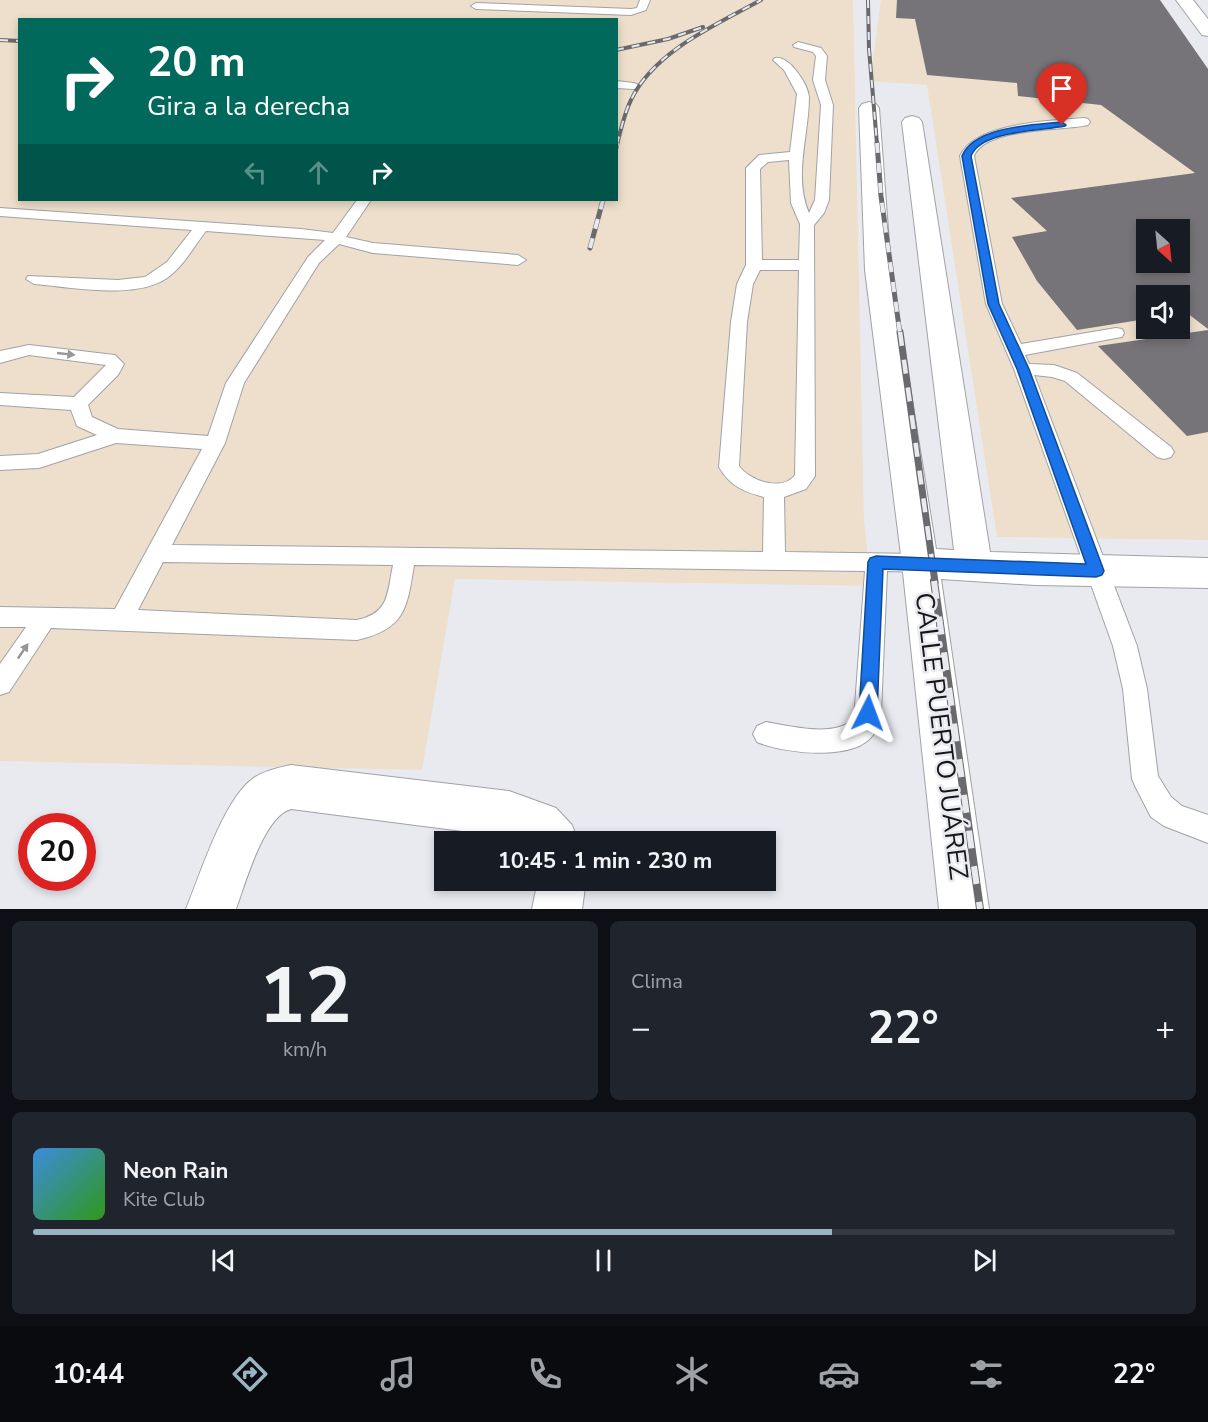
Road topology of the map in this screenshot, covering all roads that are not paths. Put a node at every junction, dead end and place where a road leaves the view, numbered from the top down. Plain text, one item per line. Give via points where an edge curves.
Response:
1 (645, 0) edge
2 (1184, 0) edge
3 (476, 6) edge
4 (1208, 32) edge
5 (798, 45) dead end
6 (779, 60) dead end
7 (618, 84) edge
8 (634, 86) dead end
9 (822, 88) junction
10 (802, 91) junction
11 (869, 108) dead end
12 (912, 122) dead end
13 (1084, 122) dead end
14 (796, 155) junction
15 (363, 201) edge
16 (0, 212) edge
17 (807, 224) junction
18 (202, 226) junction
19 (334, 239) junction
20 (518, 260) dead end
21 (754, 265) junction
22 (805, 265) junction
23 (33, 279) dead end
24 (1116, 333) dead end
25 (1015, 351) junction
26 (0, 357) edge
27 (1023, 369) junction
28 (0, 399) edge
29 (78, 404) junction
30 (115, 436) junction
31 (215, 443) junction
32 (1164, 452) dead end
33 (0, 463) edge
34 (774, 490) junction
35 (157, 553) junction
36 (405, 556) junction
37 (774, 562) junction
38 (876, 562) junction
39 (920, 563) junction
40 (974, 566) junction
41 (1096, 571) junction
42 (1208, 573) edge
43 (0, 617) edge
44 (45, 618) junction
45 (122, 619) junction
46 (0, 684) edge
47 (766, 734) dead end
48 (1208, 829) edge
49 (544, 831) edge
50 (557, 891) edge
51 (211, 909) edge
52 (557, 909) edge
53 (964, 909) edge

1 - 3 lane via 641,10 631,12
2 - 4 street
5 - 9 lane via 817,50 822,56
6 - 10 lane via 789,68
7 - 8 lane
9 - 10 lane
9 - 17 lane via 827,105 822,200
10 - 14 lane
11 - 39 street via 878,270
12 - 40 street
13 - 25 lane via 1017,129 992,136 970,149 967,156 994,304
14 - 17 lane via 796,194
14 - 21 lane via 764,159 753,168
15 - 19 lane via 352,222
16 - 18 lane
17 - 22 lane
18 - 19 lane
18 - 23 lane via 166,271 151,281 128,285
19 - 20 lane via 373,248
19 - 31 lane via 313,260 235,383
21 - 22 lane
21 - 34 lane via 745,284 739,322 729,467 746,485
22 - 34 lane via 805,476 796,487
24 - 25 lane
25 - 27 lane
26 -> 29 lane via 28,350 113,361 112,371
27 - 32 lane via 1054,371 1071,377
27 - 41 lane
28 - 29 lane
29 - 30 lane via 84,421
30 - 31 lane
30 - 33 lane via 39,461
31 - 35 lane
34 - 37 lane
35 - 36 lane
35 - 45 lane
36 - 37 lane
36 - 45 lane via 395,608 390,618 373,628
37 - 38 lane
38 - 39 lane
38 - 47 lane via 864,727 844,740
39 - 40 street, CALLE PUERTO JUÁREZ
39 - 53 street, CALLE PUERTO JUÁREZ
40 - 41 street, CALLE PUERTO JUÁREZ
41 - 42 street, CALLE PUERTO JUÁREZ
41 - 48 lane via 1125,646 1135,689 1145,779 1161,807
43 - 44 lane
44 - 45 lane
46 -> 44 lane
49 - 51 street via 540,824 509,814 291,788 268,795 251,815
50 - 52 street

